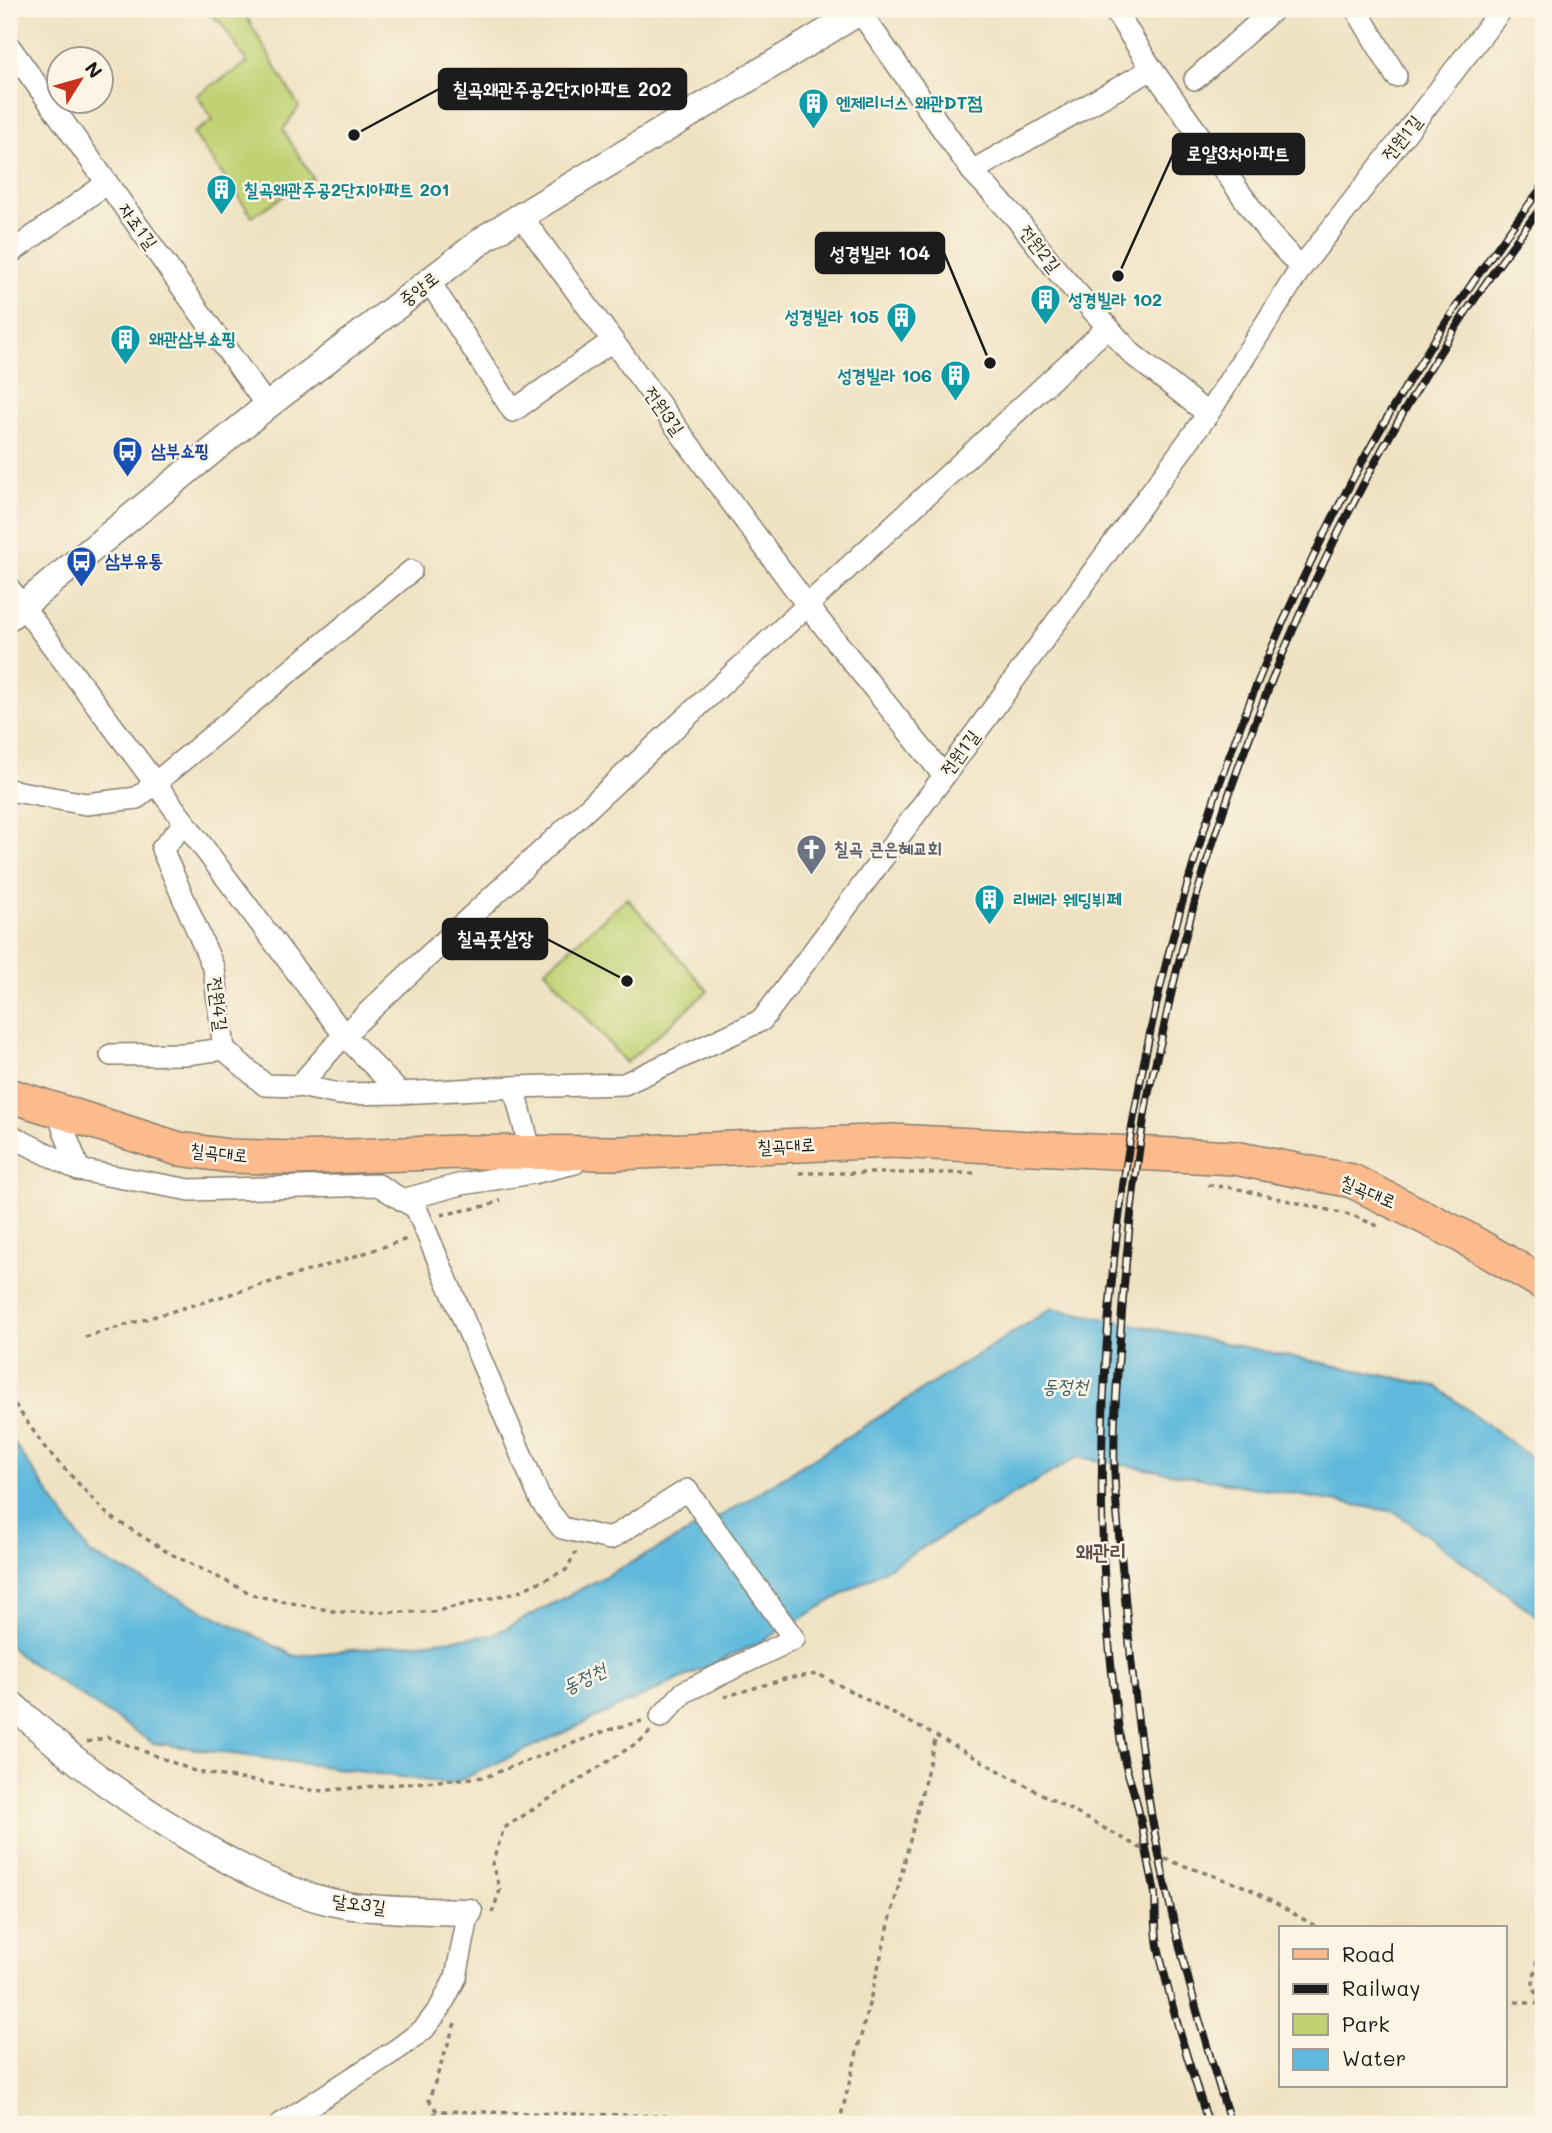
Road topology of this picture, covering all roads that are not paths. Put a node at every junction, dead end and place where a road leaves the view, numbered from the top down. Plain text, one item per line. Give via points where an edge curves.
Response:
1 (1114, 9) edge
2 (1274, 9) edge
3 (1356, 9) edge
4 (1502, 9) edge
5 (860, 10) edge
6 (13, 60) edge
7 (1152, 69) junction
8 (1396, 76) dead end
9 (1195, 79) dead end
10 (972, 171) junction
11 (107, 183) junction
12 (520, 216) junction
13 (9, 254) edge
14 (1301, 268) junction
15 (429, 281) junction
16 (1108, 327) junction
17 (612, 341) junction
18 (267, 406) junction
19 (1208, 414) junction
20 (411, 571) dead end
21 (13, 604) edge
22 (807, 605) junction
23 (944, 776) junction
24 (156, 785) junction
25 (9, 790) edge
26 (185, 823) junction
27 (344, 1035) junction
28 (224, 1049) junction
29 (111, 1055) dead end
30 (299, 1086) junction
31 (514, 1087) junction
32 (400, 1093) junction
33 (9, 1095) edge
34 (57, 1111) junction
35 (9, 1135) edge
36 (531, 1153) junction
37 (618, 1153) junction
38 (79, 1170) junction
39 (402, 1200) junction
40 (1543, 1283) edge
41 (9, 1702) edge
42 (661, 1717) road end
43 (480, 1914) joint
44 (281, 2124) edge

1 - 7 street
2 - 9 street
3 - 8 street
4 - 14 street, 전원1길
5 - 10 street, 전원2길
5 - 12 street, 중앙로
6 - 11 street, 자조1길
7 - 10 street
7 - 14 street via 1268,232
10 - 16 street, 전원2길
11 - 13 street
11 - 18 street, 자조1길
12 - 15 street, 중앙로
12 - 17 street, 전원3길
14 - 19 street, 전원1길
15 - 17 street via 513,411
15 - 18 street, 중앙로
16 - 19 street, 전원2길 via 1132,354
16 - 22 street
17 - 22 street, 전원3길
18 - 21 street, 중앙로
19 - 23 street, 전원1길
20 - 24 street
21 - 24 street
22 - 23 street, 전원3길
22 - 27 street
23 - 31 street, 전원1길 via 762,1020 624,1084
24 - 25 street via 138,799 86,804
24 - 26 street
26 - 27 street
26 - 28 street, 전원4길 via 162,849 214,969
27 - 30 street
27 - 32 street
28 - 29 street, 전원4길
28 - 30 street, 전원1길 via 265,1084
30 - 32 street, 전원1길 via 339,1094
31 - 32 street, 전원1길
31 - 36 street
33 - 34 main road, 칠곡대로
34 - 36 main road, 칠곡대로 via 179,1149 230,1156
34 - 38 street
35 - 38 street
36 - 37 main road, 칠곡대로
37 - 39 street
37 - 40 main road, 칠곡대로 via 893,1141 1235,1158 1352,1181
38 - 39 street via 190,1190 378,1185
39 - 42 street via 416,1208 541,1501 562,1528 610,1539 687,1490 794,1639 684,1692
41 - 43 street, 달오3길 via 77,1762 136,1804 258,1875 351,1906
43 - 44 street via 456,1977 424,2029

